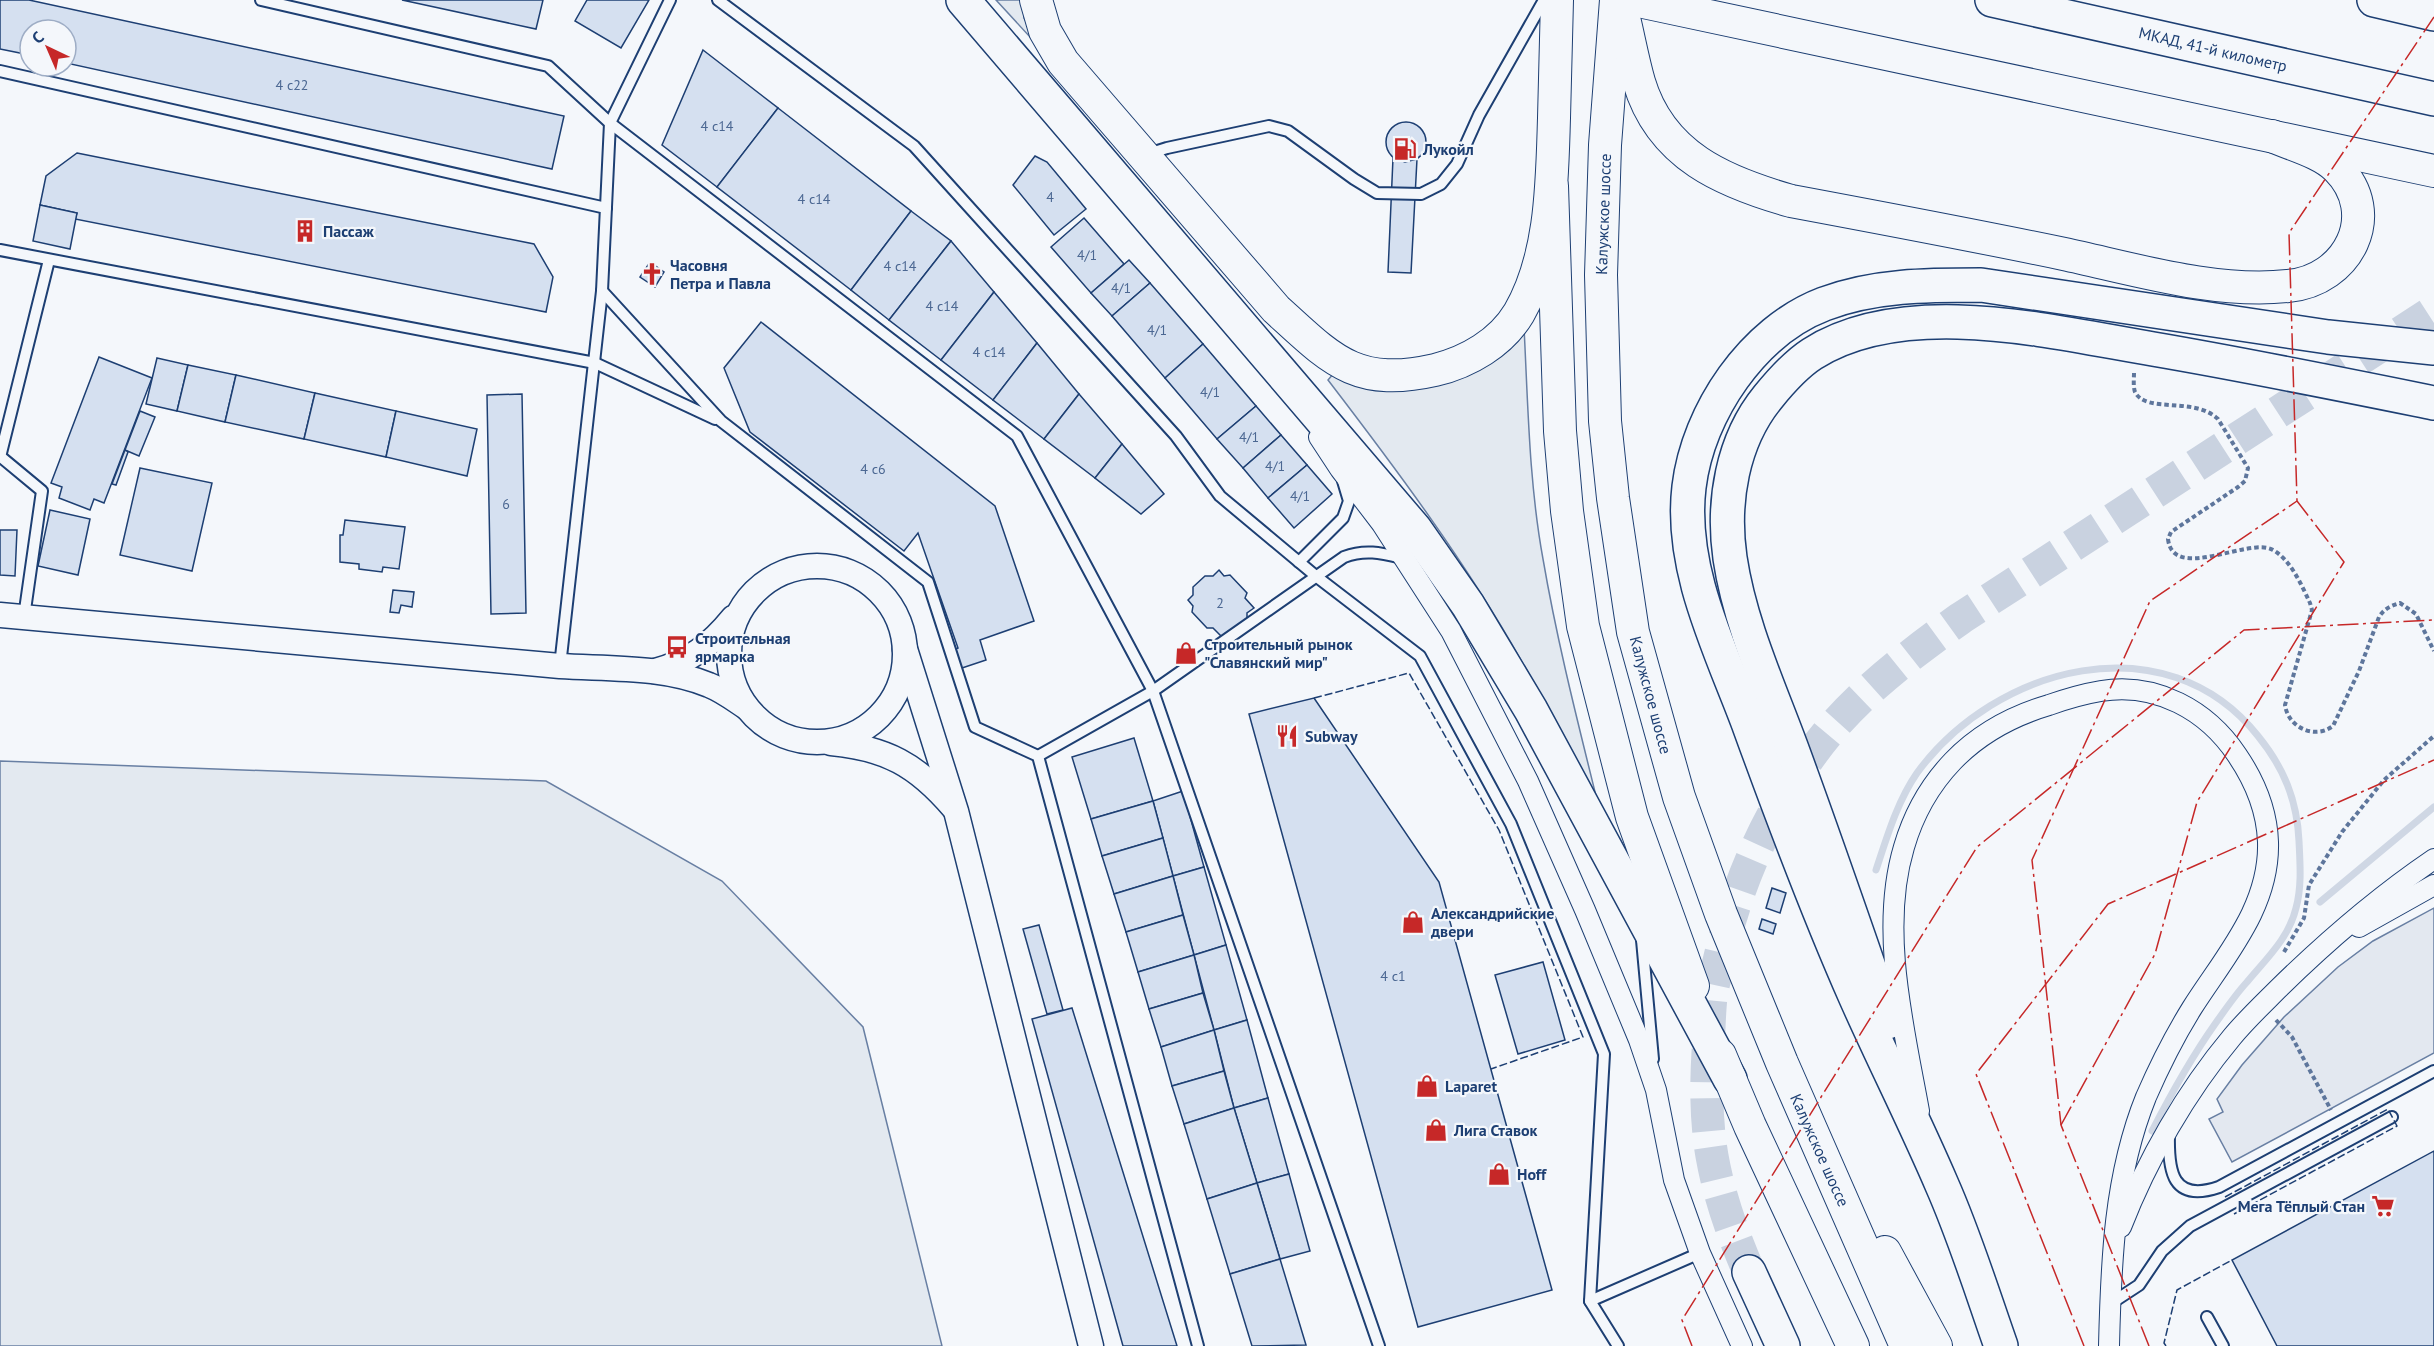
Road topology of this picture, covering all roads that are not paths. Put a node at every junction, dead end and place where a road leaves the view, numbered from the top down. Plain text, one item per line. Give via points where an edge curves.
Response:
1 (261, 0) edge
2 (670, 0) edge
3 (718, 0) edge
4 (963, 0) edge
5 (1036, 0) edge
6 (1544, 0) edge
7 (1557, 0) edge
8 (1618, 0) edge
9 (1634, 0) edge
10 (1992, 0) edge
11 (2373, 0) edge
12 (2434, 14) edge
13 (0, 71) edge
14 (2434, 99) edge
15 (610, 123) junction
16 (2272, 136) junction
17 (1144, 156) junction
18 (2434, 171) edge
19 (1552, 186) junction
20 (606, 208) junction
21 (0, 250) edge
22 (49, 260) junction
23 (602, 291) junction
24 (2434, 348) edge
25 (1270, 362) junction
26 (595, 363) junction
27 (2428, 401) edge
28 (721, 421) junction
29 (0, 457) edge
30 (1340, 469) junction
31 (1405, 559) junction
32 (1299, 562) junction
33 (1317, 577) junction
34 (741, 608) junction
35 (0, 615) edge
36 (24, 617) junction
37 (905, 649) junction
38 (560, 666) junction
39 (652, 671) junction
40 (1153, 691) junction
41 (746, 707) junction
42 (821, 742) junction
43 (1038, 756) junction
44 (956, 811) junction
45 (1632, 817) junction
46 (2434, 859) edge
47 (1636, 865) dead end
48 (2434, 885) edge
49 (1639, 900) junction
50 (2325, 945) junction
51 (1782, 1063) junction
52 (2434, 1071) edge
53 (1730, 1079) junction
54 (1656, 1090) junction
55 (2392, 1117) dead end
56 (1921, 1120) junction
57 (2169, 1130) junction
58 (1943, 1186) junction
59 (2115, 1243) junction
60 (1700, 1253) junction
61 (1749, 1272) tunnel mouth
62 (1590, 1301) junction
63 (2110, 1304) junction
64 (2207, 1317) dead end
65 (1091, 1346) edge
66 (1198, 1346) edge
67 (1379, 1346) edge
68 (1618, 1346) edge
69 (1742, 1346) edge
70 (1783, 1346) edge
71 (1853, 1346) edge
72 (1906, 1346) edge
73 (1936, 1346) edge
74 (2001, 1346) edge
75 (2109, 1346) edge
76 (2121, 1346) edge
77 (2223, 1346) edge

1 - 15 lane via 548,66
2 - 15 lane
3 - 32 lane via 914,146 1176,436 1220,496
4 - 25 highway
5 - 17 main road via 1045,31 1063,62
6 - 17 lane via 1479,115 1457,164 1441,184 1421,194 1377,193 1288,131 1269,126
7 - 19 main road
8 - 16 main road via 1639,83 1651,110 1681,150 1706,169 1746,188 1791,201 2192,281 2264,288 2290,286 2316,279 2337,264 2350,249 2359,212 2353,188 2336,166
8 - 51 main road, Калужское шоссе via 1605,145 1600,276 1606,432 1633,632 1678,797
9 - 16 main road
10 - 14 highway, МКАД, 41-й километр
11 - 12 highway
13 - 20 lane
15 - 20 lane
15 - 40 lane via 1017,436
16 - 18 main road
17 - 19 main road via 1276,309 1341,364 1372,375 1409,375 1442,368 1476,354 1499,338 1532,287
19 - 45 main road via 1560,431 1567,511 1583,626
20 - 23 lane
21 - 22 lane
22 - 26 lane
22 - 29 lane
23 - 26 lane
23 - 28 lane
24 - 58 highway via 2328,337 1981,285 1923,285 1872,291 1822,304 1779,329 1743,362 1715,403 1698,447 1689,486 1688,528 1704,604 1797,856 1856,997
25 - 30 street
25 - 49 highway via 1415,530 1468,605
26 - 28 lane
26 - 38 lane
27 - 56 highway via 2034,329 1979,322 1932,322 1852,336 1813,354 1783,379 1759,408 1740,443 1731,479 1730,556 1738,597
28 - 43 lane via 928,582 975,727
29 - 36 lane via 42,491
30 - 31 street
30 - 32 lane via 1349,501 1342,518
31 - 33 lane via 1358,552 1344,557
31 - 54 street via 1451,631 1528,781 1639,1040
32 - 33 lane
33 - 40 lane
33 - 62 lane via 1420,656 1511,824 1604,1054
34 - 37 street via 778,574 812,565 838,568 862,577 888,600 903,632
34 - 39 street via 711,643 693,657 676,666
34 - 41 street via 729,641 728,658 736,692
35 - 36 street
36 - 38 street
37 - 42 street via 900,683 882,713 855,734
37 - 44 street
38 - 39 street
39 - 41 street via 712,686
40 - 43 lane
40 - 67 lane
41 - 42 street via 771,730 787,737
42 - 44 street via 879,750 903,762 940,792
43 - 66 lane
44 - 65 street
45 - 47 lane
45 - 53 main road via 1678,949
46 - 50 street
48 - 50 street
49 - 53 highway
49 - 54 lane
50 - 57 street via 2233,1036
51 - 72 main road, Калужское шоссе
51 - 73 main road
52 - 57 lane via 2207,1191 2189,1189 2174,1178 2169,1161
53 - 71 main road
54 - 60 street via 1674,1180
55 - 63 lane via 2190,1226 2162,1251 2139,1285
56 - 58 highway
56 - 59 street via 1902,1014 1892,926 1896,877 1904,847 1933,786 1975,740 2000,724 2076,696 2102,690 2137,690 2172,699 2193,711 2227,740 2255,788 2268,841 2266,870 2249,922 2181,1027 2146,1099 2122,1174
57 - 59 street via 2128,1208
58 - 74 highway
59 - 63 street
60 - 62 lane
60 - 69 street
61 - 70 highway
62 - 68 lane
63 - 75 street
63 - 76 street
64 - 77 lane

